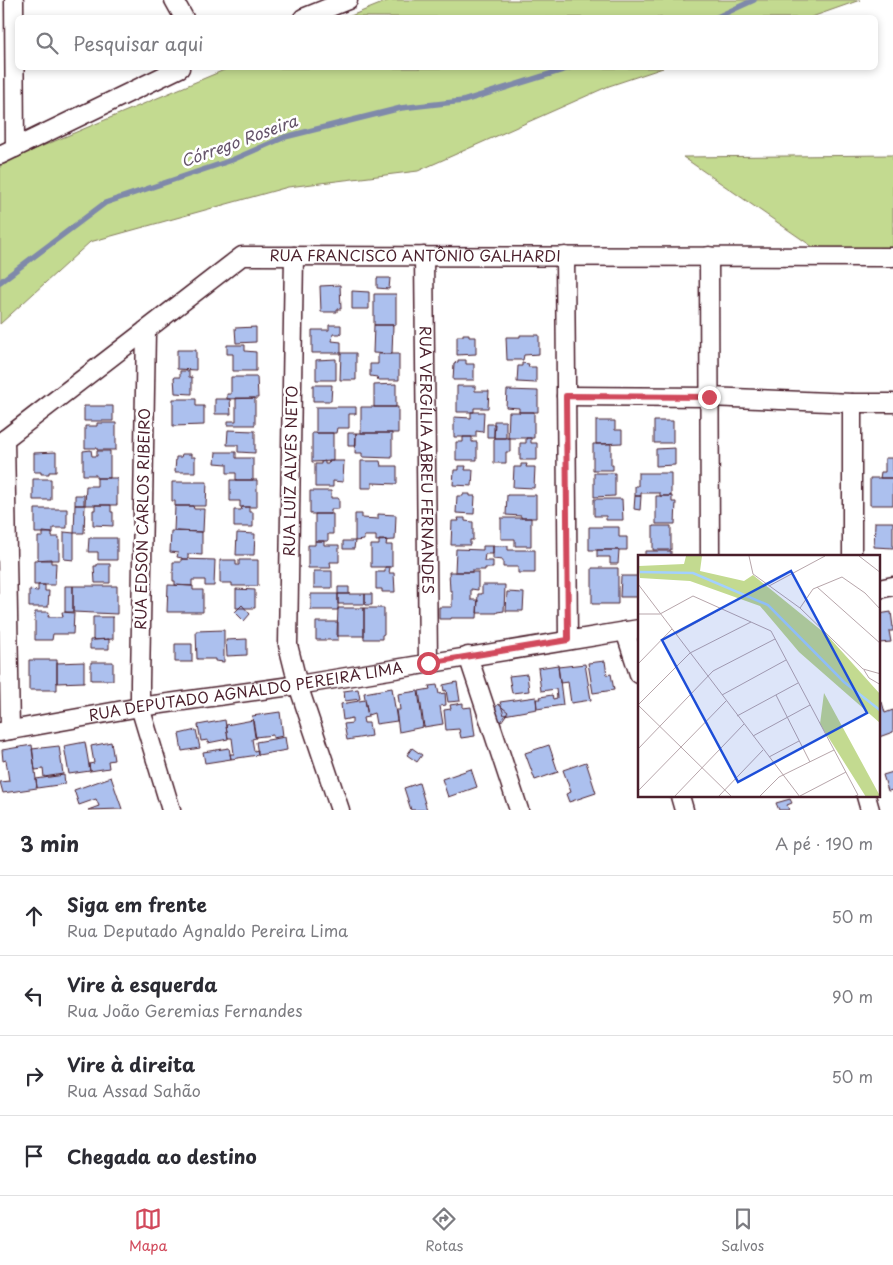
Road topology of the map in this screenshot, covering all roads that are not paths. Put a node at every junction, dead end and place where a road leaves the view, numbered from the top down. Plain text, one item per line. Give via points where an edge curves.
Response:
1 (14, 0) edge
2 (174, 0) edge
3 (348, 0) edge
4 (182, 15) edge
5 (310, 15) edge
6 (176, 70) edge
7 (7, 151) edge
8 (294, 256) junction
9 (424, 256) junction
10 (565, 256) junction
11 (709, 256) junction
12 (893, 257) edge
13 (146, 330) junction
14 (566, 396) junction
15 (709, 397) junction
16 (852, 403) junction
17 (893, 403) edge
18 (2, 441) edge
19 (710, 555) edge
20 (852, 555) edge
21 (893, 586) edge
22 (880, 589) edge
23 (632, 630) edge
24 (568, 640) junction
25 (468, 656) junction
26 (428, 663) junction
27 (638, 668) edge
28 (298, 685) junction
29 (140, 708) junction
30 (5, 731) edge
31 (171, 810) edge
32 (340, 810) edge
33 (519, 810) edge

1 - 7 street
2 - 4 street
3 - 5 street
6 - 7 street
8 - 9 street, RUA FRANCISCO ANTÔNIO GALHARDI
8 - 13 street, RUA FRANCISCO ANTÔNIO GALHARDI via 242,256
8 - 28 street, RUA LUIZ ALVES NETO via 288,645
9 - 10 street, RUA FRANCISCO ANTÔNIO GALHARDI
9 - 26 street, RUA VERGÍLIA ABREU FERNANDES
10 - 11 street, RUA FRANCISCO ANTÔNIO GALHARDI
10 - 14 street
11 - 12 street, RUA FRANCISCO ANTÔNIO GALHARDI
11 - 15 street
13 - 18 street, RUA FRANCISCO ANTÔNIO GALHARDI
13 - 29 street, RUA EDSON CARLOS RIBEIRO
14 - 15 street
14 - 24 street
15 - 16 street
15 - 19 street
16 - 17 street
16 - 20 street
18 - 30 street
21 - 22 street
23 - 24 street, RUA DEPUTADO AGNALDO PEREIRA LIMA
23 - 27 street
24 - 25 street, RUA DEPUTADO AGNALDO PEREIRA LIMA
25 - 26 street, RUA DEPUTADO AGNALDO PEREIRA LIMA
25 - 33 street
26 - 28 street, RUA DEPUTADO AGNALDO PEREIRA LIMA
28 - 29 street, RUA DEPUTADO AGNALDO PEREIRA LIMA
28 - 32 street, RUA LUIZ ALVES NETO
29 - 30 street, RUA DEPUTADO AGNALDO PEREIRA LIMA
29 - 31 street, RUA EDSON CARLOS RIBEIRO

